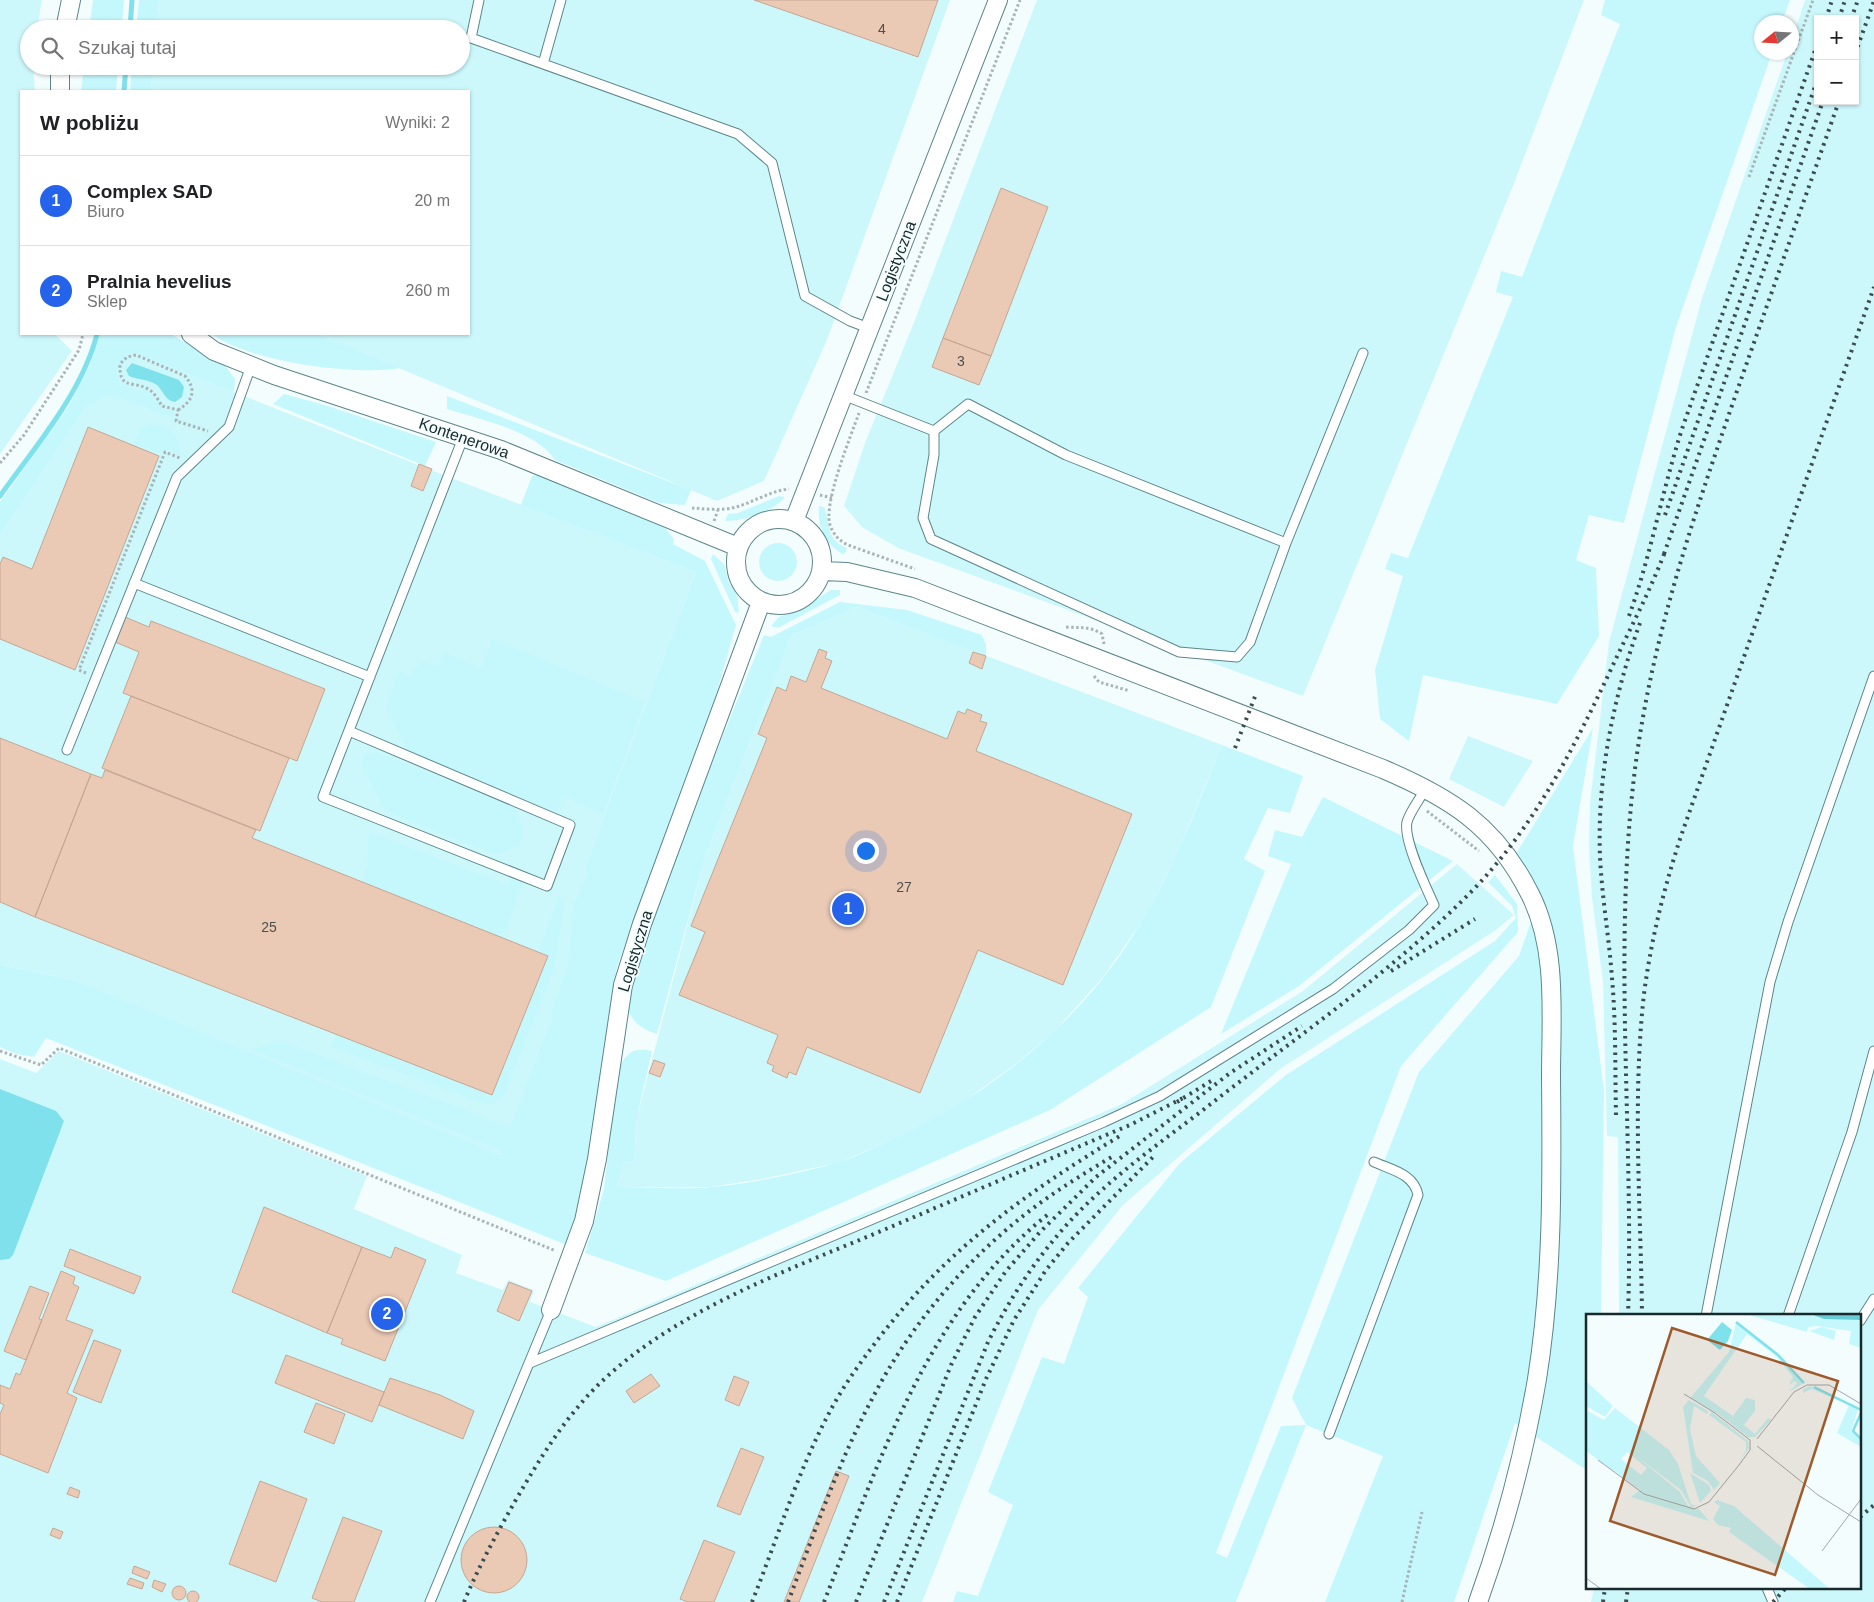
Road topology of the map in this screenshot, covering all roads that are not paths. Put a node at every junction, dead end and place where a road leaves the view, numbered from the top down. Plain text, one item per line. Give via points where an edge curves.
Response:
1 (70, 0) edge
2 (479, 0) edge
3 (561, 0) edge
4 (998, 0) edge
5 (67, 20) edge
6 (543, 64) junction
7 (60, 75) edge
8 (60, 90) edge
9 (869, 328) junction
10 (192, 335) edge
11 (1364, 353) dead end
12 (251, 366) junction
13 (843, 395) junction
14 (934, 431) junction
15 (463, 438) junction
16 (794, 521) junction
17 (1286, 543) junction
18 (738, 547) junction
19 (822, 571) junction
20 (134, 583) junction
21 (761, 602) junction
22 (1874, 676) edge
23 (370, 677) junction
24 (349, 731) junction
25 (67, 750) dead end
26 (1426, 788) junction
27 (1874, 1051) edge
28 (1374, 1162) dead end
29 (1874, 1299) edge
30 (551, 1310) joint
31 (1706, 1314) edge
32 (1789, 1314) edge
33 (1862, 1317) edge
34 (530, 1363) junction
35 (1329, 1434) dead end
36 (1768, 1590) edge
37 (430, 1602) edge
38 (1478, 1602) edge
39 (1773, 1602) edge

1 - 5 street
2 - 6 lane via 471,38
3 - 6 lane
4 - 9 street, Logistyczna
6 - 9 lane via 738,134 772,163 806,296
7 - 8 street
9 - 13 street, Logistyczna
10 - 12 street, Kontenerowa via 214,351
11 - 17 lane
12 - 15 street, Kontenerowa
12 - 20 lane via 229,427 177,477
13 - 14 lane
13 - 16 street, Logistyczna
14 - 17 lane via 968,404 1066,455
14 - 17 lane via 934,454 923,518 931,539 1178,652 1237,657 1250,642
15 - 18 street, Kontenerowa via 523,459
15 - 23 lane
16 - 18 street via 765,521 746,533
16 - 19 street via 816,538 823,560
18 - 21 street via 735,564 738,576 750,595
19 - 21 street via 818,582 803,599 781,606
19 - 26 street via 847,572 915,588
20 - 23 lane
20 - 25 lane
21 - 30 street, Logistyczna via 642,924 623,985 597,1159 584,1221
22 - 31 lane via 1770,982
23 - 24 lane
24 - 24 lane via 323,797 547,886 570,825
26 - 34 lane via 1407,823 1408,837 1434,905 1409,930 1333,989 1160,1096
26 - 38 street via 1473,819 1496,842 1515,869 1540,920 1548,954 1551,1000 1552,1190 1548,1282 1537,1379 1512,1497
27 - 32 lane via 1852,1132
28 - 35 lane via 1408,1177 1416,1186 1418,1195
29 - 33 lane
30 - 34 lane
34 - 37 lane
36 - 39 lane

